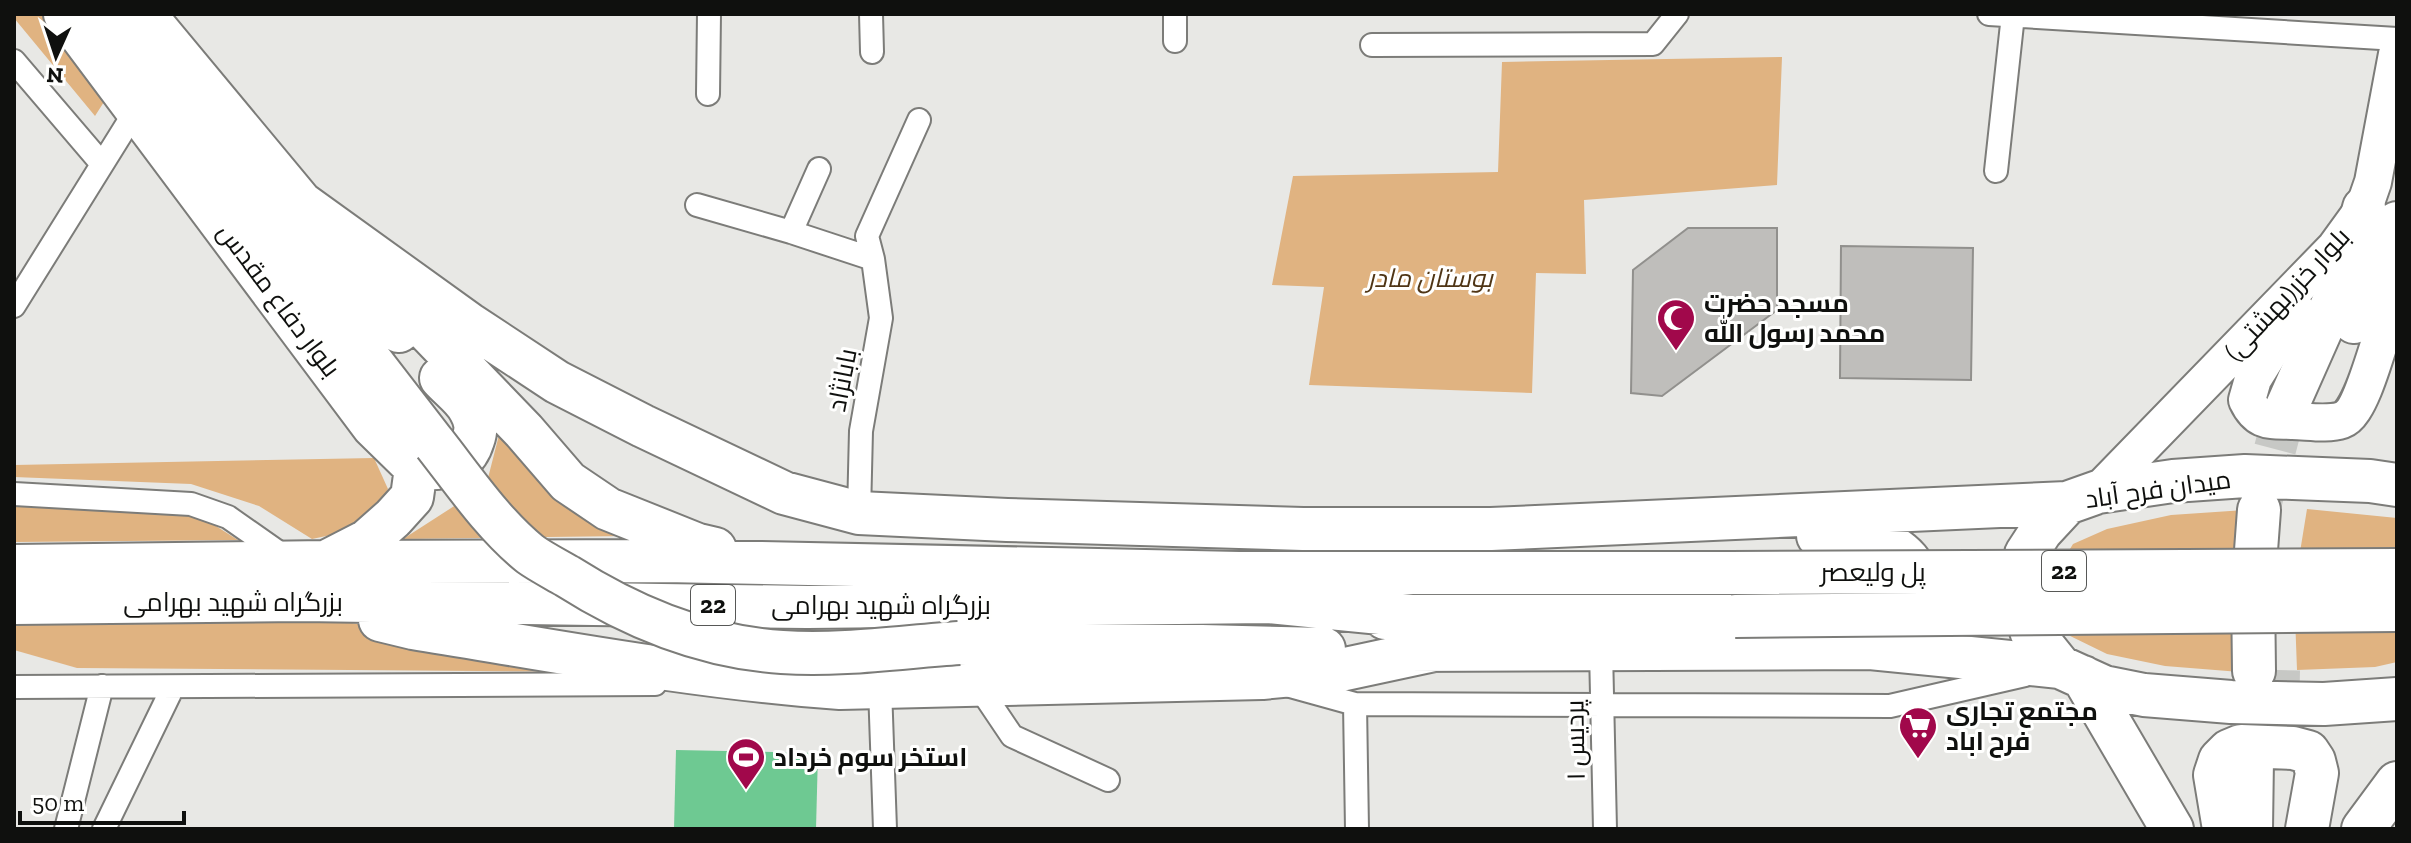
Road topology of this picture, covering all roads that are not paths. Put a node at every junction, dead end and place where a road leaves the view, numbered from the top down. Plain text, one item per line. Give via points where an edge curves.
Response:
1 (65, 14) edge
2 (103, 14) edge
3 (144, 14) edge
4 (709, 14) edge
5 (871, 14) edge
6 (1175, 14) edge
7 (1677, 14) edge
8 (1989, 14) edge
9 (2013, 15) edge
10 (2397, 39) edge
11 (1175, 41) dead end
12 (1372, 45) dead end
13 (872, 52) dead end
14 (2397, 54) edge
15 (14, 61) edge
16 (708, 94) dead end
17 (136, 110) junction
18 (919, 120) dead end
19 (102, 164) junction
20 (819, 169) dead end
21 (1996, 171) dead end
22 (301, 203) junction
23 (697, 205) dead end
24 (2380, 216) edge
25 (791, 232) junction
26 (2335, 248) junction
27 (873, 259) junction
28 (2397, 291) edge
29 (14, 306) edge
30 (2297, 412) tunnel mouth
31 (426, 456) junction
32 (2397, 485) edge
33 (14, 494) edge
34 (2083, 497) junction
35 (2272, 510) tunnel mouth
36 (859, 513) junction
37 (1303, 529) junction
38 (1491, 529) junction
39 (783, 565) junction
40 (14, 566) edge
41 (953, 566) junction
42 (2397, 570) edge
43 (1350, 573) joint
44 (307, 575) junction
45 (14, 603) edge
46 (2397, 610) edge
47 (1411, 616) junction
48 (1082, 643) junction
49 (1870, 648) junction
50 (1434, 650) junction
51 (1601, 650) junction
52 (2266, 671) tunnel mouth
53 (2072, 672) junction
54 (1262, 678) junction
55 (773, 683) junction
56 (102, 686) junction
57 (14, 687) edge
58 (173, 687) junction
59 (979, 687) junction
60 (880, 688) junction
61 (2397, 699) edge
62 (1355, 704) junction
63 (1603, 705) junction
64 (1108, 780) dead end
65 (2397, 783) edge
66 (66, 829) edge
67 (104, 829) edge
68 (885, 829) edge
69 (1357, 829) edge
70 (1605, 829) edge
71 (2172, 829) edge
72 (2224, 829) edge
73 (2251, 829) edge
74 (2277, 829) edge
75 (2307, 829) edge
76 (2363, 829) edge

1 - 17 highway, بلوار دفاع مقدس
2 - 31 highway
3 - 22 highway
4 - 16 street
5 - 13 street
6 - 11 street
7 - 12 street via 1653,44
8 - 9 street
9 - 10 street
9 - 21 street
14 - 24 main road, بلوار خزر(بهشتی) via 2373,182
15 - 19 street
17 - 19 street
17 - 31 highway, بلوار دفاع مقدس via 373,426
18 - 27 street, بابانژاد via 867,236
19 - 29 street
20 - 25 street
22 - 31 highway via 362,290 469,408 477,427 465,458 434,470
22 - 36 highway via 557,382 784,493
22 - 39 highway via 431,333 568,482 608,509 651,527 698,545
23 - 25 street
24 - 26 main road, بلوار خزر(بهشتی)
24 - 30 highway via 2348,269
25 - 27 street
26 - 28 main road via 2253,379 2247,400 2253,413 2267,420 2329,421 2351,414
26 - 34 main road, بلوار خزر(بهشتی)
27 - 36 street, بابانژاد via 881,318 861,431
31 - 44 highway via 412,497 393,518 367,541
31 - 48 highway, bridge via 530,554 622,609 691,636 784,652
32 - 34 highway, میدان فرح آباد via 2245,476 2173,481
33 - 44 street via 191,504 228,517
34 - 38 highway
34 - 53 highway, میدان فرح آباد via 2041,531 2026,554 2023,592 2031,631
35 - 52 highway via 2253,591
36 - 37 highway
37 - 38 highway
37 - 41 highway
38 - 49 highway via 1868,537 1905,554 1917,575 1920,598 1907,629 1891,642
39 - 41 highway, بزرگراه شهید بهرامی / 22
39 - 44 highway, بزرگراه شهید بهرامی / 22 via 665,561
40 - 44 highway, بزرگراه شهید بهرامی / 22
41 - 43 highway, بزرگراه شهید بهرامی / 22
42 - 43 highway, پل ولیعصر / 22, bridge
44 - 45 highway, بزرگراه شهید بهرامی / 22
44 - 47 highway, بزرگراه شهید بهرامی / 22 via 807,607 1268,602
44 - 55 highway via 413,628
46 - 47 highway, پل ولیعصر / 22, bridge
47 - 48 highway
48 - 50 highway
49 - 51 highway
49 - 53 highway
50 - 51 highway
50 - 54 highway via 1336,671
51 - 63 street, پردیس ۱
53 - 61 highway via 2104,687 2144,695 2324,704
53 - 63 street via 1890,706
53 - 71 highway, میدان فرح آباد
54 - 59 highway
54 - 62 street
55 - 58 street
55 - 60 highway
56 - 57 street
56 - 58 street
56 - 66 street
58 - 67 street
59 - 60 highway
59 - 64 street via 1012,736
60 - 68 street
62 - 63 street
62 - 69 street
63 - 70 street, پردیس ۱
65 - 76 highway
72 - 75 highway via 2215,775 2220,760 2241,746 2308,752 2317,773
73 - 74 highway via 2265,760

